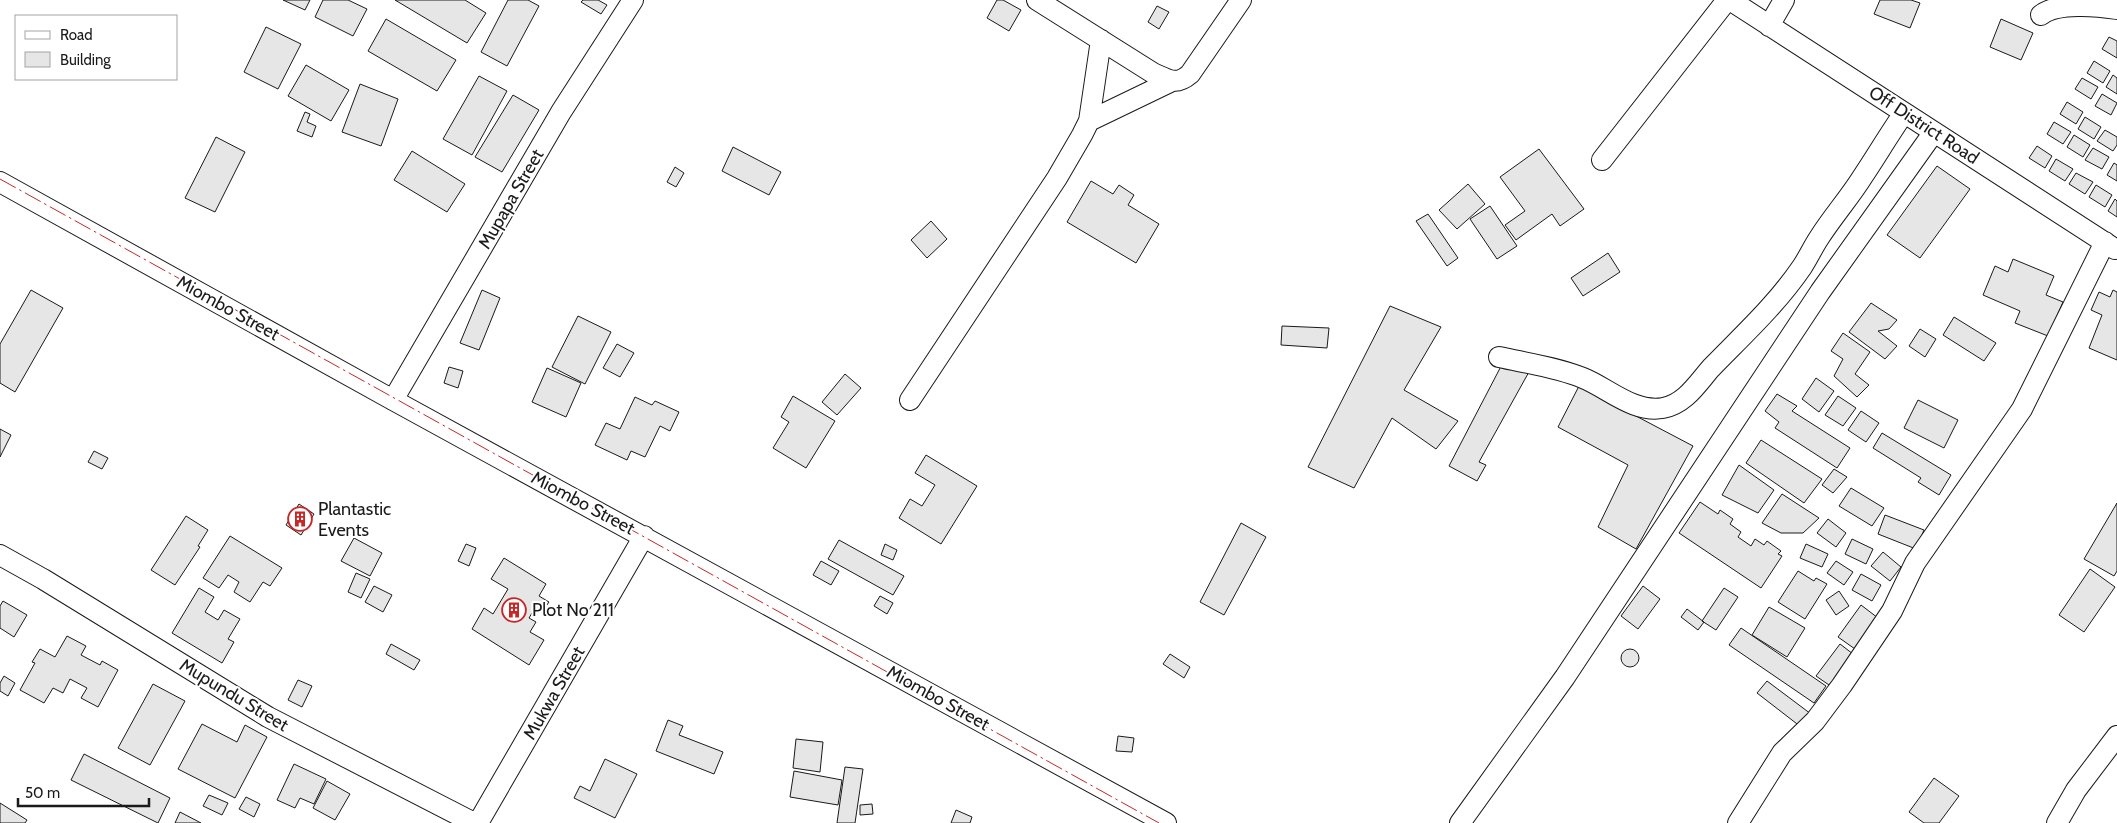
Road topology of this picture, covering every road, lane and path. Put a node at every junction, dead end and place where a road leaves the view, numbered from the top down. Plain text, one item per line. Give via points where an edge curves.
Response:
1 (633, 0) edge
2 (1037, 0) edge
3 (1241, 0) edge
4 (1729, 0) edge
5 (1784, 0) edge
6 (2117, 9) edge
7 (2041, 15) dead end
8 (1769, 26) junction
9 (1101, 40) junction
10 (1172, 81) junction
11 (1904, 112) junction
12 (1089, 121) junction
13 (1934, 132) junction
14 (1602, 160) dead end
15 (0, 182) edge
16 (2111, 246) edge
17 (1498, 357) dead end
18 (393, 400) junction
19 (910, 400) dead end
20 (644, 536) junction
21 (0, 555) edge
22 (2117, 736) edge
23 (476, 823) edge
24 (1166, 823) edge
25 (1460, 823) edge
26 (1738, 823) edge
27 (2056, 823) edge

1 - 18 street, Mupapa Street via 561,112
2 - 9 street
3 - 10 street via 1190,74 1182,81
4 - 8 street, Off District Road
4 - 14 street
5 - 8 street
6 - 7 street via 2095,6 2064,8
8 - 11 street, Off District Road
9 - 10 street via 1153,73
9 - 12 street
10 - 12 street
11 - 13 street, Off District Road
11 - 17 street via 1797,273 1763,316 1680,401 1663,408 1645,408 1583,378 1553,368
12 - 19 street via 1057,178
13 - 16 street, Off District Road
13 - 25 street via 1820,292 1565,677
15 - 18 street, Miombo Street
16 - 26 street via 2022,409 1915,563 1892,611 1816,721 1782,753
18 - 20 street, Miombo Street
20 - 23 street, Mukwa Street
20 - 24 street, Miombo Street
21 - 23 street, Mupundu Street via 268,718
22 - 27 street via 2076,790

